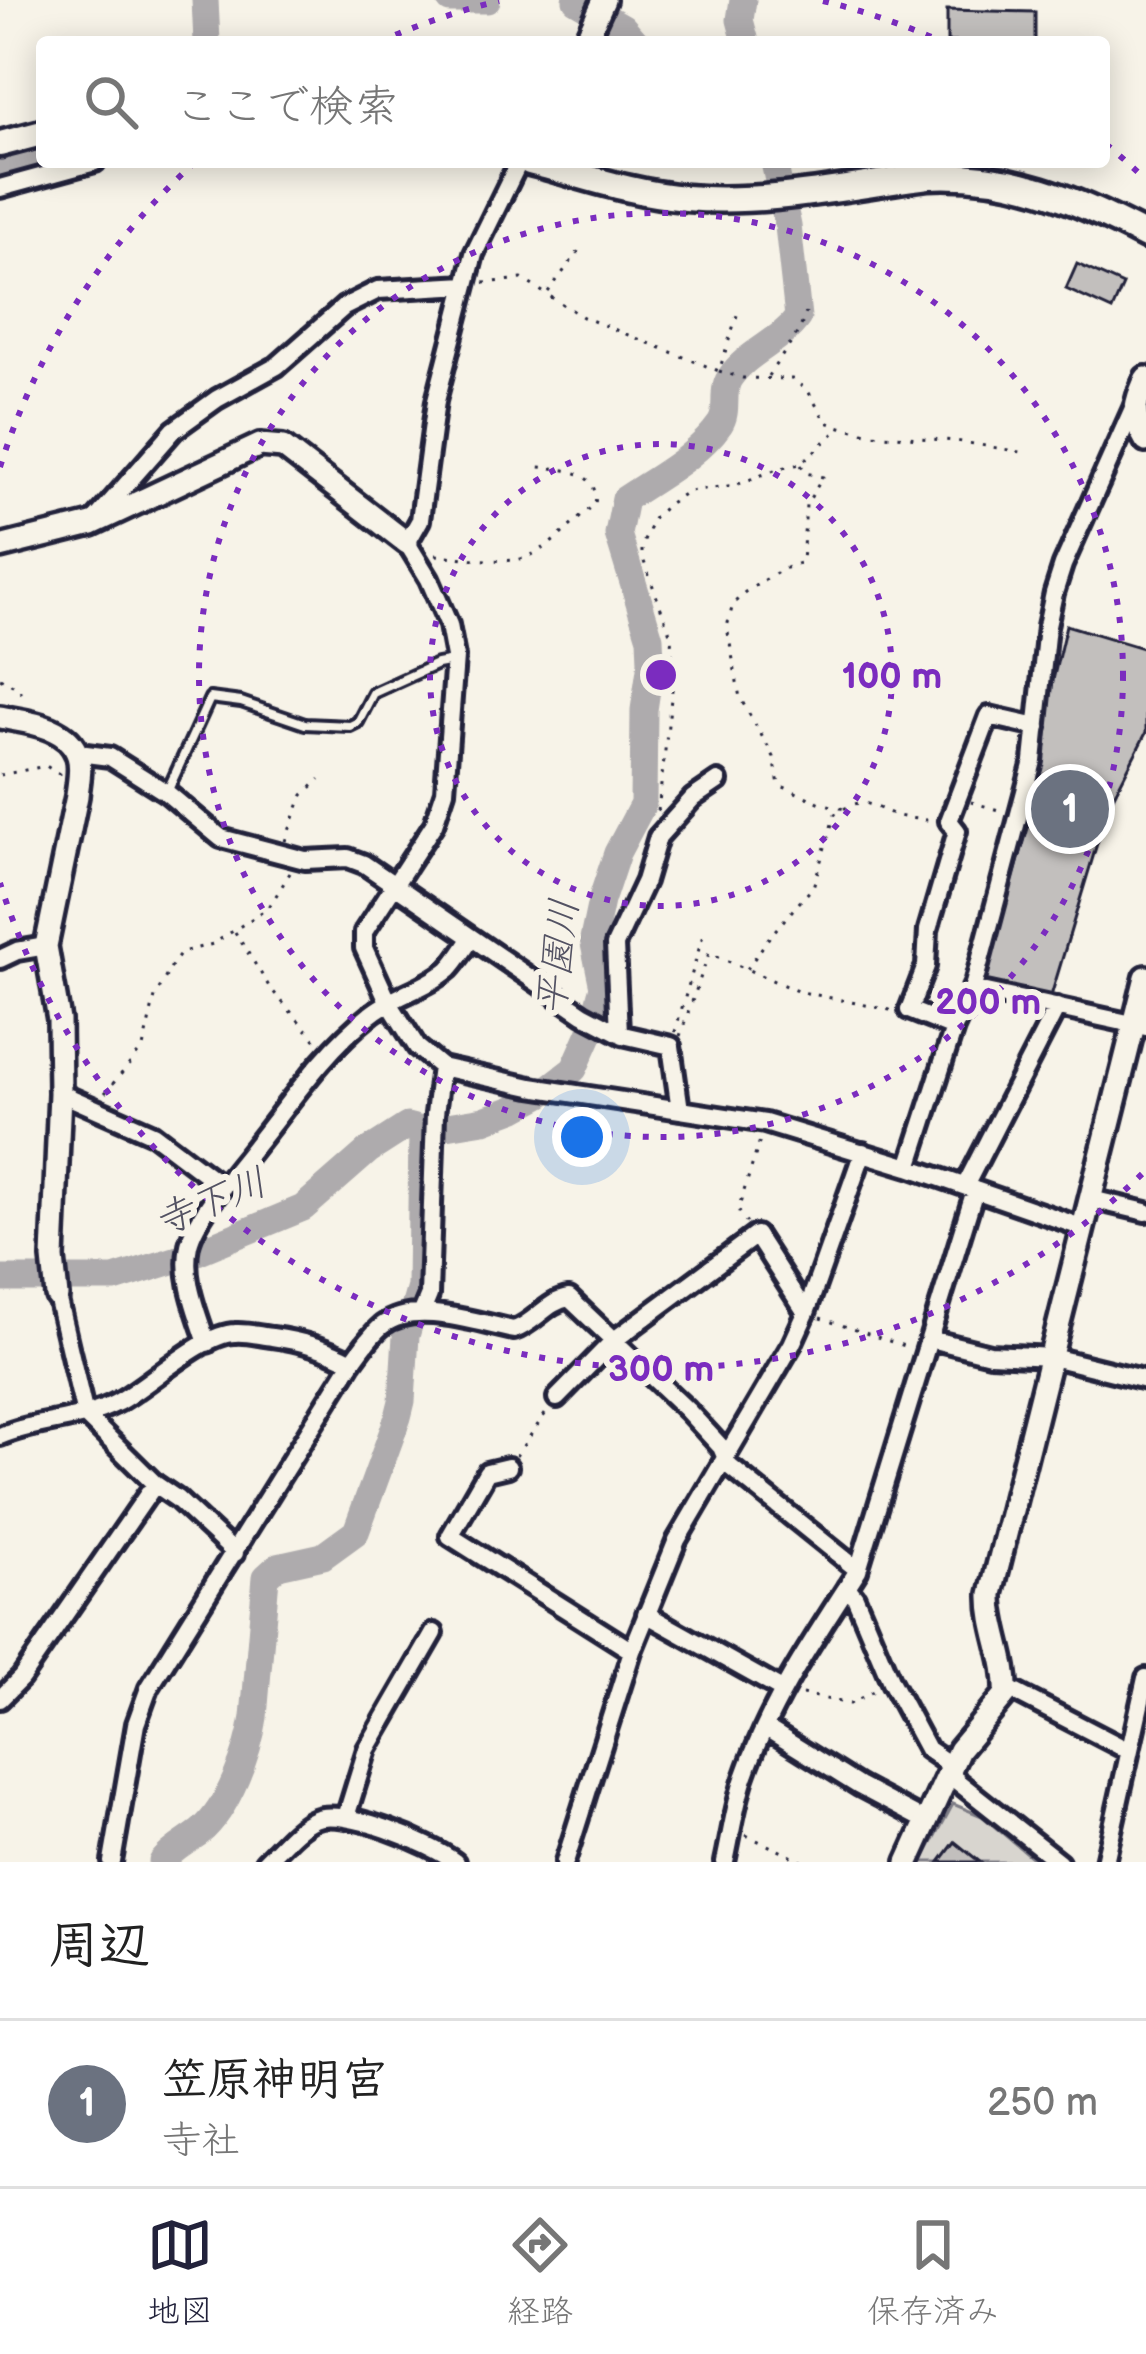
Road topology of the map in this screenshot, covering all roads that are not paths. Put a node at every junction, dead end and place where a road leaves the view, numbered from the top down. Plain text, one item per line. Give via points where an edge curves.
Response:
1 (604, 0) edge
2 (588, 36) edge
3 (36, 135) edge
4 (0, 144) edge
5 (73, 168) edge
6 (516, 168) edge
7 (554, 168) edge
8 (0, 188) edge
9 (1146, 236) edge
10 (466, 285) junction
11 (1146, 378) edge
12 (1134, 406) junction
13 (1146, 441) edge
14 (92, 524) junction
15 (0, 548) edge
16 (412, 550) junction
17 (454, 661) junction
18 (10, 712) edge
19 (1037, 727) junction
20 (78, 753) junction
21 (718, 782) dead end
22 (166, 793) junction
23 (396, 885) junction
24 (471, 939) junction
25 (46, 946) junction
26 (0, 958) edge
27 (1146, 976) edge
28 (972, 989) junction
29 (388, 1001) junction
30 (1057, 1007) junction
31 (1140, 1026) edge
32 (954, 1028) junction
33 (613, 1030) junction
34 (441, 1066) junction
35 (60, 1093) junction
36 (680, 1110) junction
37 (863, 1152) junction
38 (909, 1167) junction
39 (223, 1187) junction
40 (970, 1188) junction
41 (1091, 1199) junction
42 (1146, 1212) edge
43 (1084, 1228) junction
44 (57, 1296) joint
45 (422, 1312) junction
46 (806, 1313) junction
47 (614, 1341) junction
48 (208, 1343) junction
49 (928, 1346) junction
50 (1052, 1357) junction
51 (352, 1362) junction
52 (1146, 1380) edge
53 (557, 1398) road end
54 (85, 1415) junction
55 (0, 1436) edge
56 (724, 1455) junction
57 (508, 1467) road end
58 (155, 1484) junction
59 (235, 1553) junction
60 (858, 1570) junction
61 (848, 1587) junction
62 (646, 1614) junction
63 (434, 1633) dead end
64 (632, 1651) junction
65 (1146, 1678) edge
66 (1007, 1688) junction
67 (782, 1690) junction
68 (0, 1700) edge
69 (766, 1728) junction
70 (1130, 1751) junction
71 (948, 1770) junction
72 (346, 1817) junction
73 (926, 1822) junction
74 (112, 1862) edge
75 (265, 1862) edge
76 (455, 1862) edge
77 (566, 1862) edge
78 (725, 1862) edge
79 (908, 1862) edge
80 (1059, 1862) edge
81 (1105, 1862) edge

1 - 2 street
3 - 4 main road
5 - 8 street
6 - 10 street
7 - 9 main road via 705,199 928,176 1003,179 1062,195
10 - 14 street via 378,290 344,307 277,366 174,430
10 - 16 street via 436,400
11 - 12 street
12 - 13 street
12 - 19 street via 1054,593
14 - 15 street
14 - 16 street via 260,445 284,447
16 - 17 street via 449,625
17 - 22 lane via 373,693 350,726 304,724 210,698
17 - 23 street via 446,791
18 - 20 street via 52,729
19 - 28 street
19 - 32 street via 989,716 949,821 957,831 909,1010
20 - 22 street via 110,757
20 - 25 street
21 - 33 street via 658,837 615,945
22 - 23 street via 220,838 305,860 349,859
23 - 24 street
23 - 29 street via 363,941
24 - 29 street via 451,968
24 - 33 street
25 - 26 street
25 - 35 street
27 - 31 street
28 - 30 street
28 - 32 street
29 - 34 street via 416,1047
29 - 39 street via 328,1054
30 - 31 street
30 - 40 street
31 - 41 street
32 - 38 street
33 - 36 street via 671,1046
34 - 36 street
34 - 45 street
35 - 39 street via 153,1134
35 - 44 street
36 - 37 street
37 - 38 street
37 - 46 street
38 - 40 street
39 - 48 street via 190,1243 187,1266
40 - 43 street
40 - 49 street
41 - 42 street
41 - 43 street
43 - 50 street
44 - 54 street
45 - 47 street via 514,1330 568,1298
45 - 51 street via 381,1326
46 - 47 street via 756,1235
46 - 56 street
47 - 53 street
47 - 56 street
48 - 51 street via 236,1333 293,1340
48 - 54 street
49 - 50 street
49 - 60 street
50 - 52 street
50 - 66 street via 991,1594
51 - 59 street
54 - 55 street
54 - 58 street
56 - 60 street
56 - 62 street
57 - 64 street via 487,1472 450,1536
58 - 59 street
58 - 68 street
59 - 74 street via 149,1688
60 - 61 street
61 - 67 street
61 - 71 street via 927,1749
62 - 64 street
62 - 67 street
63 - 72 street via 367,1749
64 - 77 street
65 - 70 street
66 - 70 street
66 - 71 street
67 - 69 street
69 - 73 street
69 - 78 street via 742,1783
70 - 81 street
71 - 73 street
71 - 80 street
72 - 75 street via 310,1821
72 - 76 street via 413,1838
73 - 79 street

